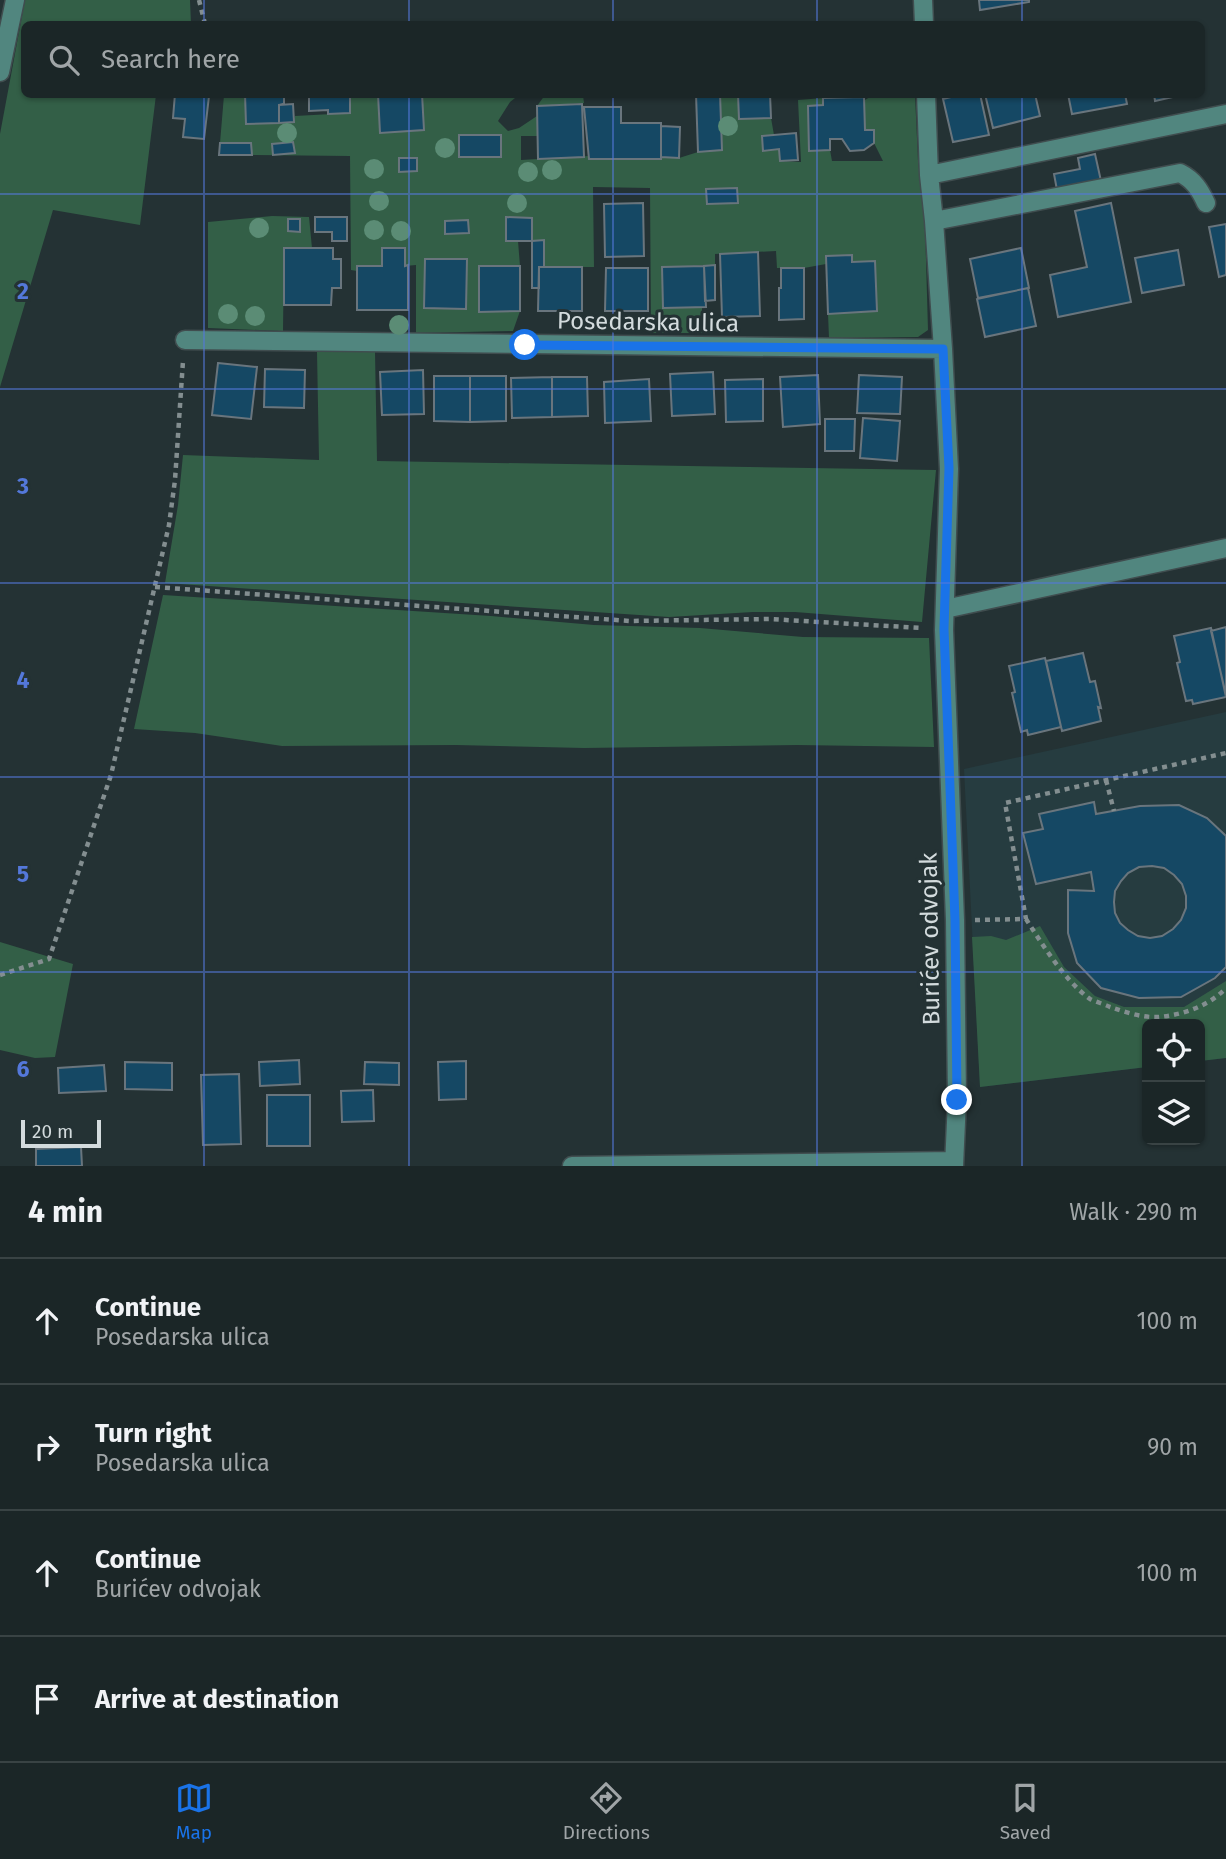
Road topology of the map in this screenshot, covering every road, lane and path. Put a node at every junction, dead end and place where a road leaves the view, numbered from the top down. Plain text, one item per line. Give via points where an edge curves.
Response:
1 (15, 0) edge
2 (199, 0) edge
3 (923, 0) edge
4 (204, 21) edge
5 (924, 21) edge
6 (0, 72) edge
7 (926, 98) edge
8 (1226, 114) edge
9 (929, 175) junction
10 (1206, 203) dead end
11 (934, 222) junction
12 (185, 340) joint
13 (943, 349) junction
14 (1226, 548) edge
15 (155, 587) junction
16 (945, 609) junction
17 (944, 629) junction
18 (1226, 753) edge
19 (1106, 780) junction
20 (1114, 811) dead end
21 (1026, 919) junction
22 (955, 920) junction
23 (0, 975) edge
24 (1226, 988) edge
25 (954, 1163) edge
26 (572, 1166) edge

1 - 6 street
2 - 4 path
3 - 5 street
7 - 9 street
8 - 9 street
9 - 11 street
10 - 11 street via 1199,188 1180,173
11 - 13 street
12 - 13 street, Posedarska ulica
12 - 15 path via 175,480
13 - 16 street via 949,468
14 - 16 street
15 - 17 path via 630,621 769,619
15 - 23 path via 111,775 49,959
16 - 17 street
17 - 22 street, Burićev odvojak
18 - 19 path
19 - 20 path
19 - 21 path via 1005,803
21 - 22 path
21 - 24 path via 1076,986 1091,999 1125,1012 1156,1017 1194,1010
22 - 25 street, Burićev odvojak
25 - 26 street, Burićev odvojak

